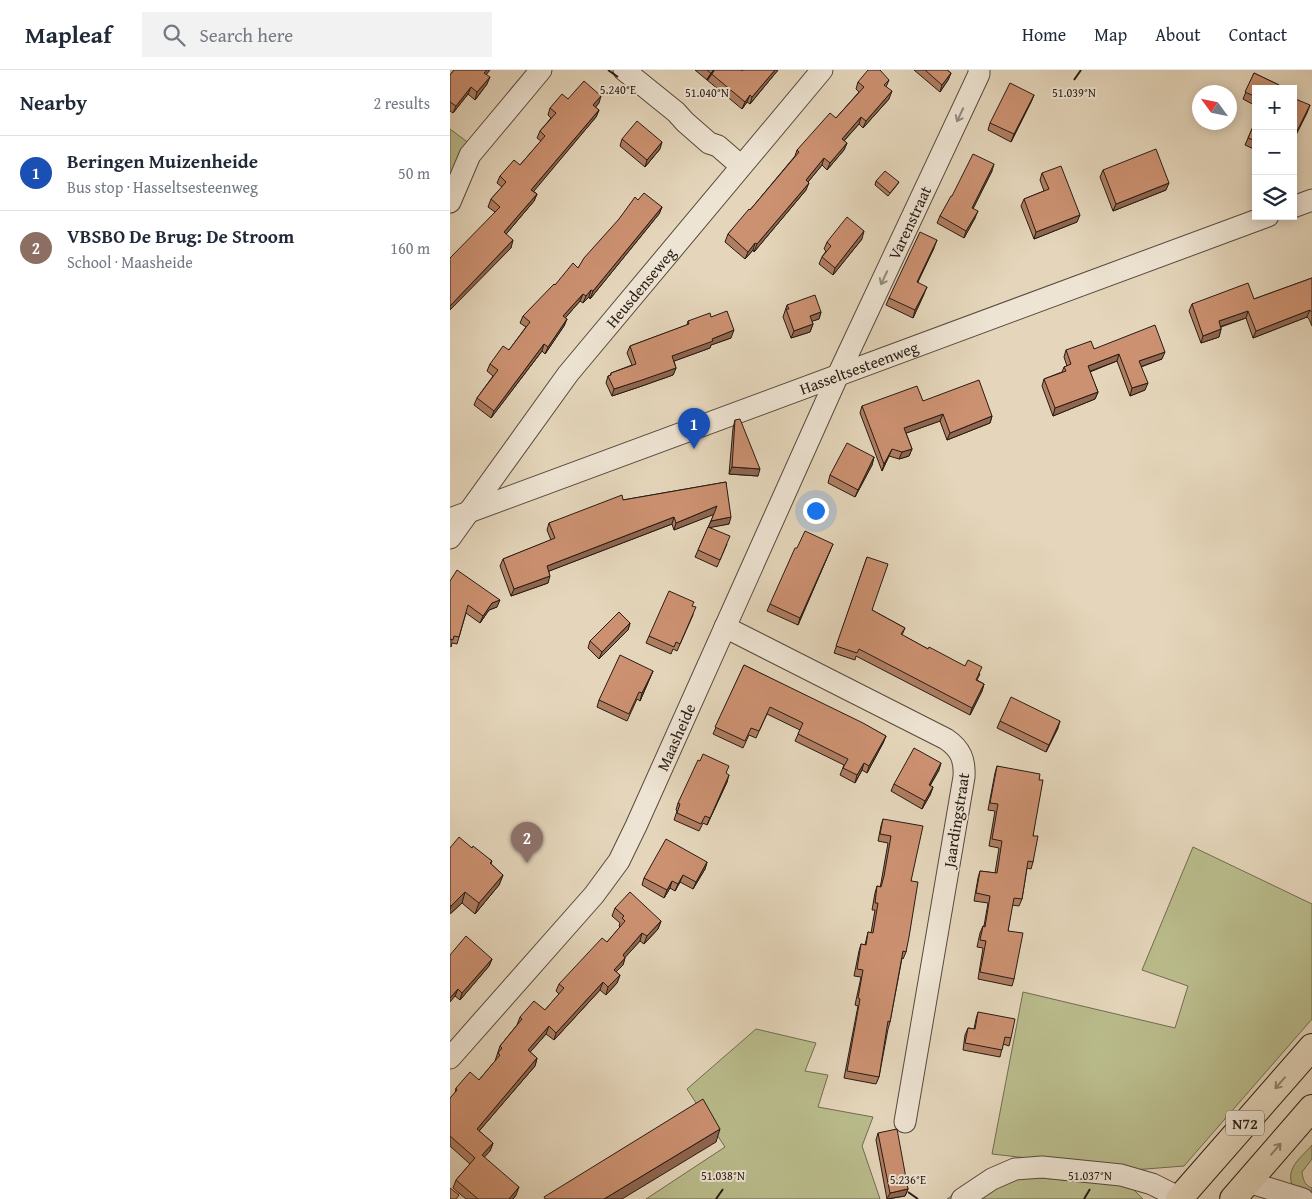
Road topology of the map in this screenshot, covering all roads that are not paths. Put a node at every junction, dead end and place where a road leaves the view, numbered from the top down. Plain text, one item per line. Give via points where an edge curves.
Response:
1 (541, 70) edge
2 (624, 70) edge
3 (822, 70) edge
4 (979, 70) edge
5 (742, 166) junction
6 (1312, 200) edge
7 (450, 202) edge
8 (1297, 206) edge
9 (1257, 220) edge
10 (838, 375) junction
11 (460, 516) edge
12 (450, 538) edge
13 (725, 626) junction
14 (1312, 1047) edge
15 (450, 1058) edge
16 (1312, 1108) edge
17 (905, 1122) dead end
18 (1240, 1190) edge
19 (1179, 1198) edge
20 (962, 1199) edge
21 (1302, 1199) edge

1 - 7 street via 470,156
2 - 5 street via 704,139
3 - 5 street, Heusdenseweg
4 -> 10 street, Varenstraat
5 - 11 street, Heusdenseweg via 568,374
6 - 8 street
9 - 10 street, Hasseltsesteenweg
10 - 11 street, Hasseltsesteenweg
10 - 13 street, Maasheide
11 - 12 street, Heusdenseweg
13 - 15 street, Maasheide via 619,861 594,895
13 - 17 street, Jaardingstraat via 946,739 958,749 965,764
14 -> 19 main road, N72
18 -> 16 main road, N72
18 - 21 street
19 - 20 street via 1152,1184 1121,1175 1042,1167 1014,1169

